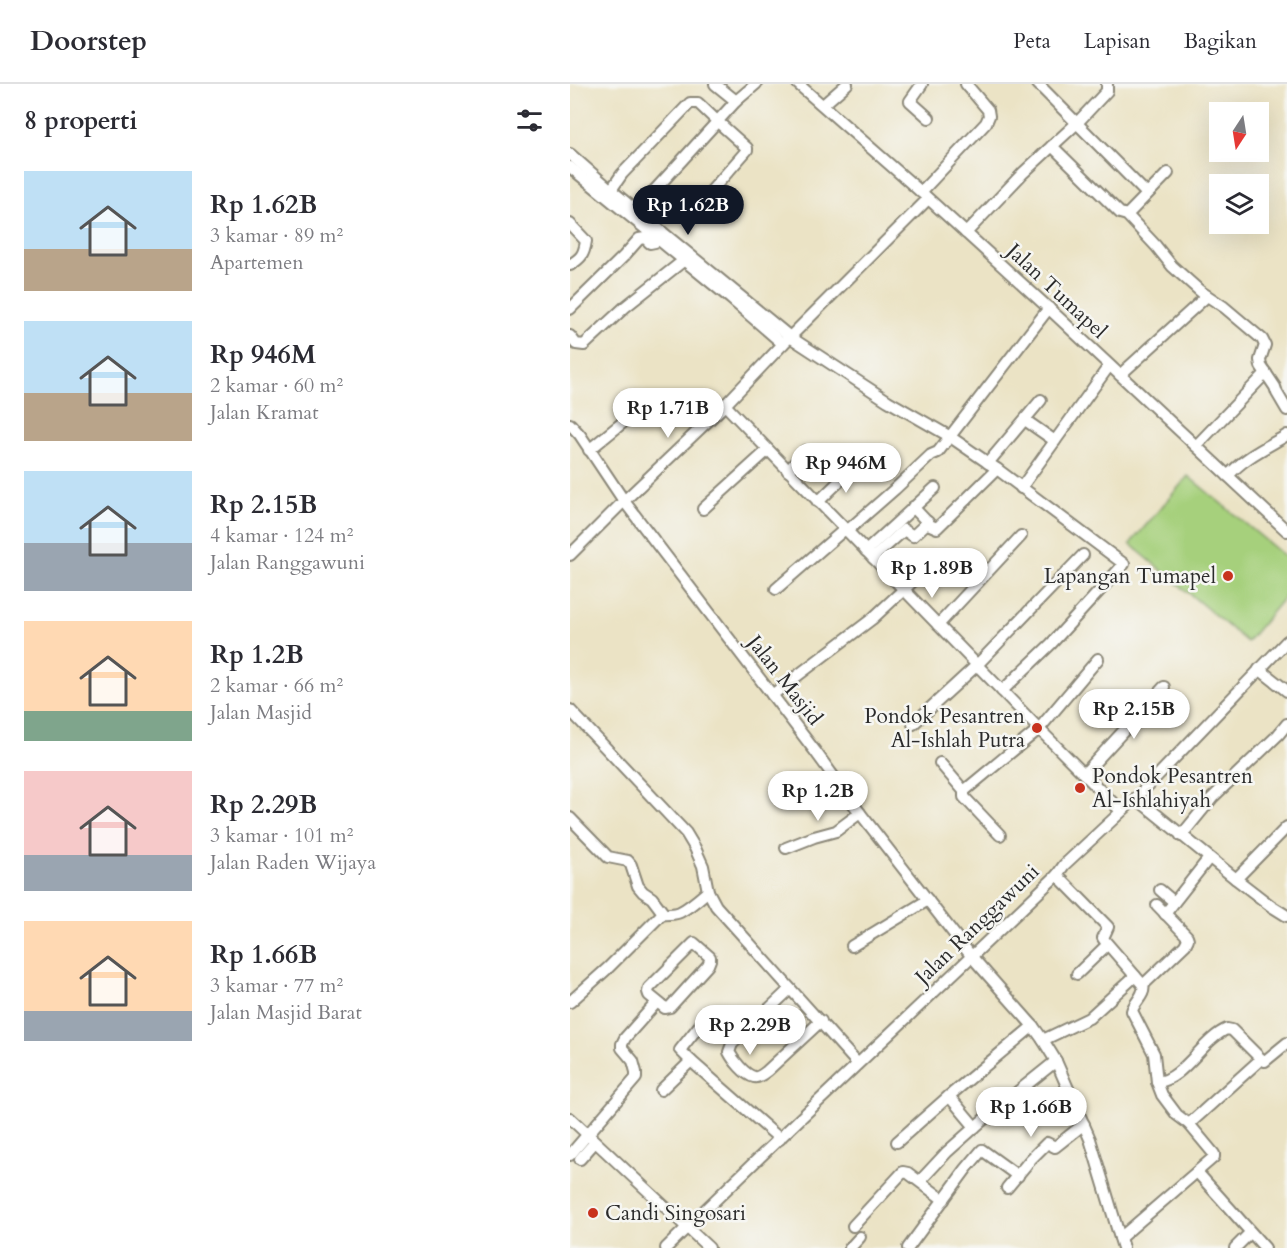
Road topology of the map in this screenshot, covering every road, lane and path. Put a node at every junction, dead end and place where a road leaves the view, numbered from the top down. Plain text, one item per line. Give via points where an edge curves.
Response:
1 (715, 84) edge
2 (756, 84) edge
3 (798, 84) edge
4 (847, 84) edge
5 (922, 84) edge
6 (966, 84) edge
7 (1038, 84) edge
8 (1107, 84) edge
9 (736, 101) junction
10 (823, 105) junction
11 (929, 118) dead end
12 (717, 122) junction
13 (1077, 123) junction
14 (1052, 146) junction
15 (570, 154) edge
16 (570, 167) edge
17 (1168, 173) dead end
18 (610, 190) junction
19 (1147, 194) junction
20 (925, 195) junction
21 (642, 204) dead end
22 (691, 214) dead end
23 (1127, 215) junction
24 (570, 224) edge
25 (966, 233) junction
26 (660, 236) junction
27 (683, 261) junction
28 (570, 266) edge
29 (1207, 296) junction
30 (1048, 308) junction
31 (570, 309) edge
32 (570, 336) edge
33 (787, 340) junction
34 (1109, 366) junction
35 (1266, 373) junction
36 (1120, 375) junction
37 (1041, 400) dead end
38 (725, 405) junction
39 (642, 407) dead end
40 (1287, 410) edge
41 (1025, 420) junction
42 (570, 424) edge
43 (1287, 435) edge
44 (950, 436) junction
45 (1055, 441) junction
46 (1196, 446) junction
47 (589, 450) junction
48 (768, 450) junction
49 (805, 452) dead end
50 (855, 466) dead end
51 (992, 469) junction
52 (788, 471) junction
53 (1228, 476) junction
54 (935, 488) dead end
55 (1021, 488) junction
56 (624, 501) junction
57 (818, 501) junction
58 (913, 507) junction
59 (703, 509) dead end
60 (928, 522) junction
61 (846, 530) junction
62 (1287, 531) edge
63 (1021, 536) dead end
64 (870, 554) junction
65 (570, 555) edge
66 (1083, 555) dead end
67 (940, 556) dead end
68 (776, 589) dead end
69 (904, 590) junction
70 (938, 624) junction
71 (1287, 641) edge
72 (1098, 659) dead end
73 (977, 665) junction
74 (1255, 673) junction
75 (1164, 687) dead end
76 (1002, 691) junction
77 (1287, 691) edge
78 (772, 695) junction
79 (570, 710) edge
80 (913, 724) dead end
81 (1287, 724) edge
82 (1039, 729) junction
83 (940, 763) dead end
84 (1084, 774) junction
85 (964, 791) junction
86 (1136, 798) junction
87 (1121, 811) junction
88 (860, 813) junction
89 (570, 818) edge
90 (1287, 827) edge
91 (1000, 835) dead end
92 (1181, 836) junction
93 (786, 848) dead end
94 (1209, 858) junction
95 (1057, 875) junction
96 (1236, 879) junction
97 (1160, 890) dead end
98 (708, 891) junction
99 (928, 900) junction
100 (1174, 902) junction
101 (1157, 905) dead end
102 (664, 914) junction
103 (1165, 914) junction
104 (1287, 916) edge
105 (1107, 945) junction
106 (852, 946) dead end
107 (972, 957) junction
108 (1077, 974) dead end
109 (1135, 976) junction
110 (1143, 986) junction
111 (790, 989) junction
112 (570, 1002) edge
113 (657, 1002) junction
114 (821, 1021) junction
115 (699, 1026) dead end
116 (1033, 1026) junction
117 (1043, 1040) junction
118 (1287, 1043) edge
119 (1261, 1059) junction
120 (691, 1061) junction
121 (1056, 1061) junction
122 (857, 1063) junction
123 (1157, 1082) junction
124 (661, 1090) dead end
125 (949, 1096) junction
126 (570, 1118) edge
127 (1084, 1124) junction
128 (1189, 1124) junction
129 (975, 1127) junction
130 (592, 1139) junction
131 (780, 1139) junction
132 (897, 1142) dead end
133 (575, 1157) edge
134 (1197, 1172) junction
135 (1018, 1176) junction
136 (920, 1182) junction
137 (1007, 1188) dead end
138 (944, 1200) junction
139 (853, 1226) dead end
140 (687, 1228) junction
141 (1250, 1233) junction
142 (860, 1237) dead end
143 (1122, 1243) edge
144 (666, 1248) edge
145 (708, 1248) edge
146 (850, 1248) edge
147 (908, 1248) edge
148 (1235, 1248) edge
149 (1264, 1248) edge

1 - 9 street
2 - 9 street
3 - 10 street, Jalan Tumapel
4 - 10 street
5 - 11 street via 910,101
6 - 20 street via 989,116
7 - 13 street
8 - 13 street via 1107,91
9 - 12 street
10 - 20 street, Jalan Tumapel
12 - 18 street via 698,103 690,103
12 - 21 street
12 - 22 street via 747,150
13 - 14 street
13 - 19 street
14 - 23 street via 1120,213
14 - 25 street
15 - 18 street
16 - 26 street
17 - 19 street
18 - 26 street
19 - 23 street
20 - 25 street, Jalan Tumapel
20 - 33 street
23 - 29 street via 1172,266
24 - 28 street via 586,241 585,251
25 - 30 street, Jalan Tumapel
26 - 27 street
26 - 31 street via 653,243 639,239
26 - 33 street
27 - 32 street via 584,345 576,344
27 - 33 street
29 - 35 street via 1262,339 1265,345 1260,360
29 - 36 street
30 - 34 street, Jalan Tumapel
30 - 44 street
33 - 38 street
33 - 44 street
34 - 36 street, Jalan Tumapel
34 - 45 street
35 - 40 street
35 - 46 street
36 - 46 street, Jalan Tumapel
37 - 41 street
38 - 48 street
38 - 56 street
39 - 47 street
41 - 45 street
41 - 51 street
42 - 47 street, Jalan Masjid
43 - 53 street
44 - 51 street
44 - 61 street
45 - 55 street
46 - 53 street, Jalan Tumapel
47 - 56 street, Jalan Masjid
48 - 52 street
48 - 59 street
49 - 52 street
50 - 57 street
51 - 55 street
51 - 60 street via 937,528
52 - 57 street
53 - 62 street, Jalan Tumapel
54 - 58 street
55 - 76 street via 1124,564 1052,644
56 - 65 street
56 - 78 street, Jalan Masjid
57 - 61 street
58 - 60 street
58 - 64 street
60 - 64 street via 914,536 904,530
61 - 64 street
61 - 68 street
63 - 70 street
64 - 69 street
66 - 73 street
67 - 69 street
69 - 70 street
69 - 78 street
70 - 73 street
71 - 74 street, Jalan Ranggawuni
72 - 82 street
73 - 76 street
73 - 80 street
74 - 77 street
74 - 86 street, Jalan Ranggawuni
75 - 84 street
76 - 82 street
78 - 88 street, Jalan Masjid
79 - 98 street via 686,833 703,866
81 - 92 street via 1212,798
82 - 84 street
82 - 85 street
83 - 85 street
84 - 87 street
85 - 91 street via 964,797
86 - 87 street, Jalan Ranggawuni
86 - 92 street
87 - 95 street, Jalan Ranggawuni
88 - 93 street via 836,831
88 - 99 street, Jalan Masjid
89 - 102 street via 608,857 628,861 638,886
90 - 96 street
92 - 94 street
94 - 96 street
94 - 100 street
95 - 105 street via 1108,927 1103,938
95 - 107 street, Jalan Ranggawuni
96 - 104 street
97 - 100 street
98 - 102 street via 681,912
98 - 111 street via 716,906
99 - 106 street
99 - 107 street, Jalan Masjid
100 - 103 street
101 - 103 street
102 - 112 street
103 - 110 street via 1188,939
105 - 108 street
105 - 109 street
107 - 116 street, Jalan Masjid
107 - 122 street, Jalan Ranggawuni
109 - 110 street
109 - 117 street via 1086,1021
110 - 123 street via 1132,1011 1154,1054
111 - 114 street
111 - 114 street via 732,1044 729,1052 734,1061 757,1077
113 - 113 street via 649,995 649,988 696,944 710,957 708,964 670,1007
113 - 130 street via 622,1044 633,1061 636,1078
114 - 122 street
115 - 120 street via 680,1050
116 - 117 street, Jalan Masjid
116 - 125 street
117 - 121 street, Jalan Masjid
118 - 119 street via 1265,1061
119 - 123 street via 1227,1029 1180,1071
119 - 128 street
120 - 124 street
120 - 131 street
121 - 127 street, Jalan Masjid
121 - 129 street
122 - 131 street, Jalan Ranggawuni
123 - 128 street via 1170,1106
125 - 129 street
125 - 132 street
126 - 130 street
127 - 135 street via 1055,1147 1047,1143
127 - 143 street, Jalan Masjid
128 - 134 street via 1214,1154
129 - 136 street
130 - 133 street
130 - 140 street
131 - 140 street, Jalan Ranggawuni
134 - 141 street
134 - 143 street
135 - 137 street
135 - 138 street via 982,1150
136 - 138 street
136 - 139 street via 902,1172
138 - 147 street
140 - 144 street, Jalan Ranggawuni
140 - 145 street
141 - 148 street
141 - 149 street
142 - 146 street

